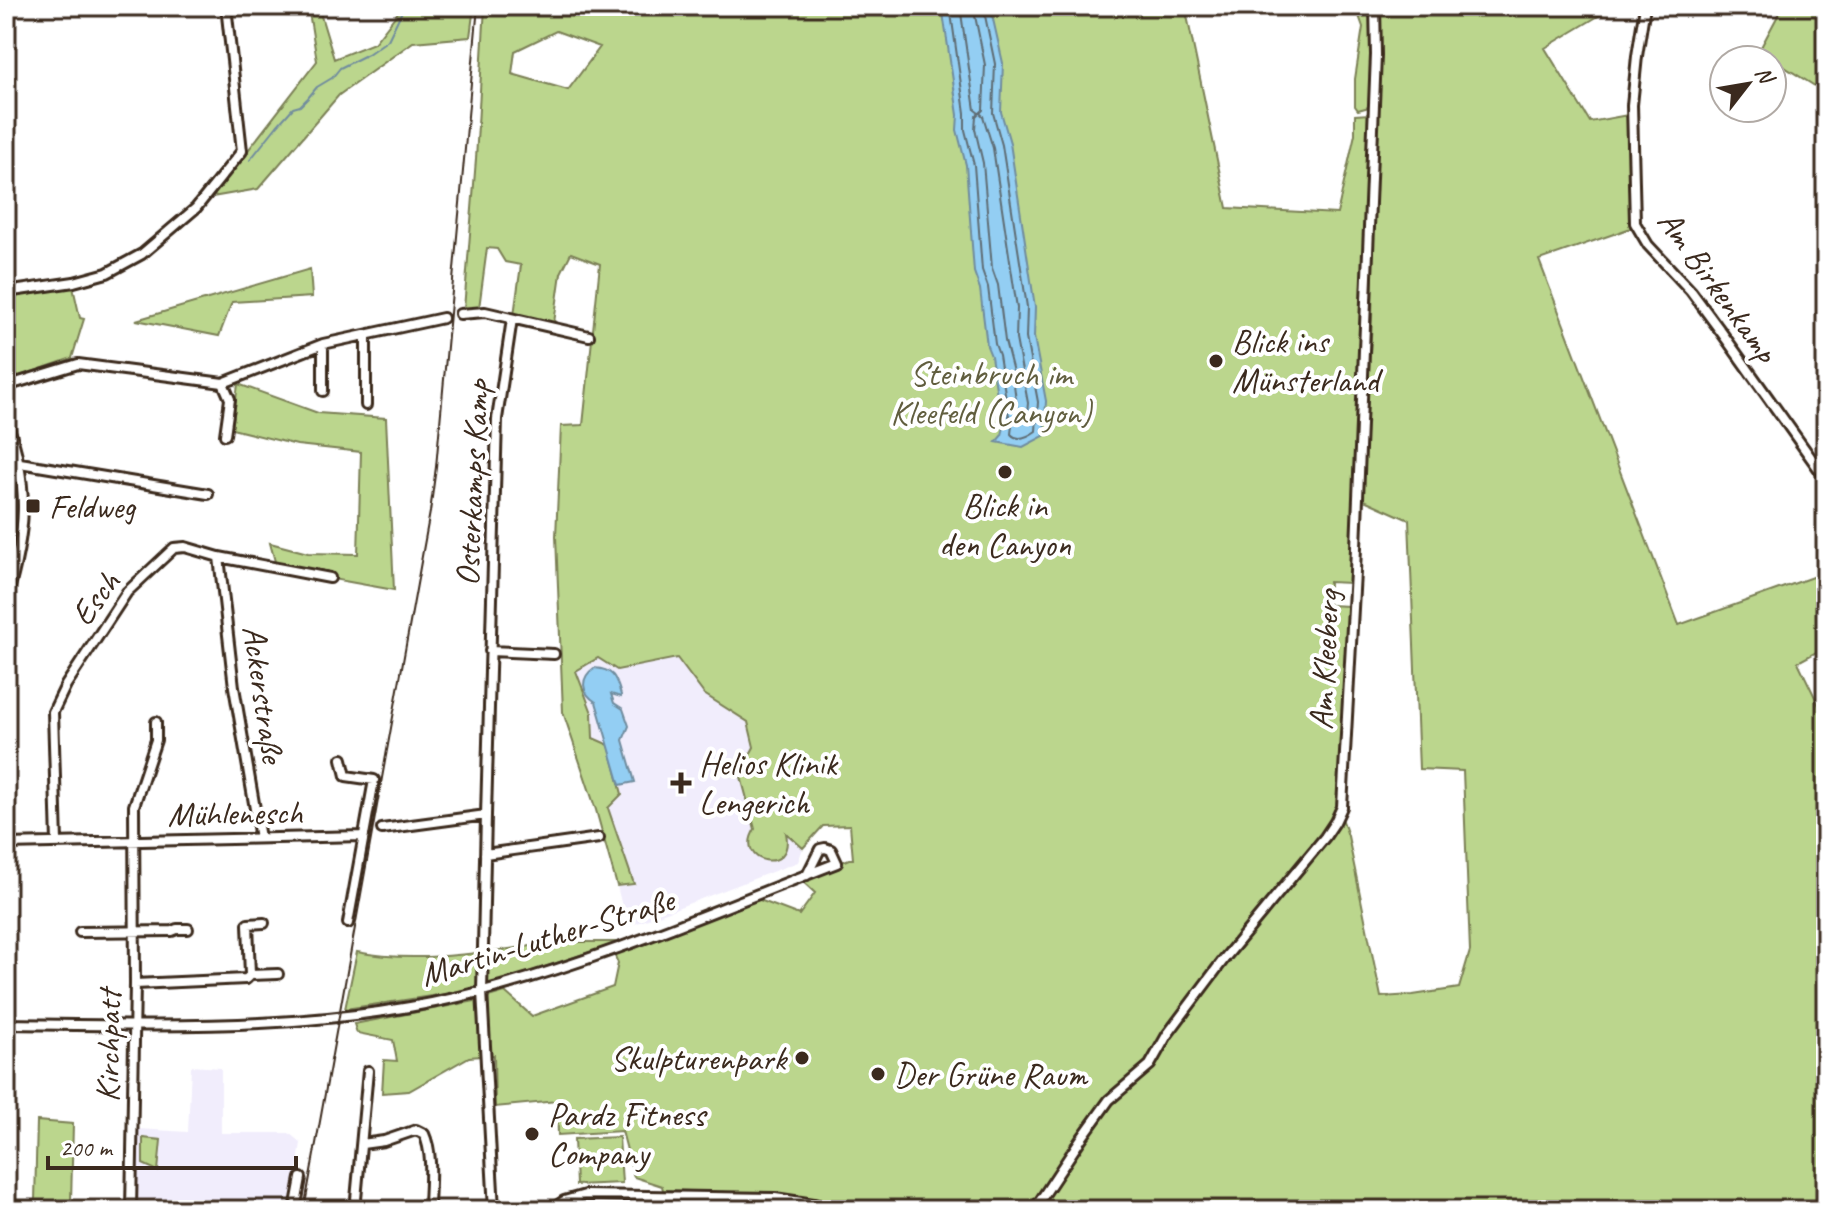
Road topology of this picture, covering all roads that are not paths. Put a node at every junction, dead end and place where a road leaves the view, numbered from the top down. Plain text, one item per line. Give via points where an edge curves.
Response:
1 (226, 6) edge
2 (1375, 6) edge
3 (1645, 6) edge
4 (6, 292) edge
5 (460, 314) dead end
6 (443, 318) dead end
7 (512, 319) junction
8 (366, 335) junction
9 (589, 336) dead end
10 (323, 344) junction
11 (223, 383) junction
12 (6, 386) edge
13 (323, 391) dead end
14 (366, 405) dead end
15 (6, 419) edge
16 (225, 435) dead end
17 (20, 463) junction
18 (6, 464) edge
19 (1826, 479) edge
20 (208, 494) dead end
21 (219, 557) junction
22 (330, 578) dead end
23 (6, 601) edge
24 (490, 651) junction
25 (554, 654) dead end
26 (156, 722) dead end
27 (342, 759) dead end
28 (486, 815) junction
29 (382, 829) dead end
30 (363, 836) junction
31 (260, 838) junction
32 (599, 838) dead end
33 (135, 840) junction
34 (57, 842) junction
35 (6, 844) edge
36 (485, 854) junction
37 (807, 875) dead end
38 (264, 923) dead end
39 (348, 923) dead end
40 (188, 929) dead end
41 (135, 931) junction
42 (80, 932) dead end
43 (278, 974) dead end
44 (250, 975) junction
45 (135, 984) junction
46 (482, 991) junction
47 (6, 1024) edge
48 (134, 1026) junction
49 (368, 1071) dead end
50 (362, 1144) junction
51 (301, 1178) dead end
52 (131, 1210) edge
53 (295, 1210) edge
54 (355, 1210) edge
55 (429, 1210) edge
56 (494, 1210) edge
57 (551, 1210) edge
58 (836, 1210) edge
59 (1034, 1210) edge

1 - 4 street via 242,151 196,208 142,254 107,273
2 - 59 street, Am Kleeberg via 1342,807 1325,837 1224,959 1150,1065 1109,1100
3 - 19 street, Am Birkenkamp via 1632,105 1635,223 1691,291
5 - 7 street via 485,312
6 - 8 street
7 - 9 street
7 - 24 street, Osterkamps Kamp via 497,419
8 - 10 street
8 - 14 street
10 - 11 street
10 - 13 street
11 - 12 street via 78,364
11 - 16 street via 230,399
15 - 17 street
17 - 18 street
17 - 20 street
17 - 23 street via 24,519
21 - 22 street, Esch
21 - 31 street, Ackerstraße
21 - 34 street, Esch via 174,548 127,592 66,685 53,712
24 - 25 street
24 - 28 street, Osterkamps Kamp
26 - 33 street, Kirchpatt via 156,740 134,806
27 - 30 street, Mühlenesch via 346,776 374,780
28 - 29 street
28 - 36 street, Osterkamps Kamp
30 - 31 street, Mühlenesch
30 - 39 street
31 - 33 street, Mühlenesch
32 - 36 street
33 - 34 street, Mühlenesch
33 - 41 street, Kirchpatt
34 - 35 street, Mühlenesch
36 - 46 street, Osterkamps Kamp
37 - 46 street, Martin-Luther-Straße via 634,943
38 - 44 street via 248,924
40 - 41 street
41 - 42 street
41 - 45 street, Kirchpatt
43 - 44 street
44 - 45 street
45 - 48 street, Kirchpatt
46 - 48 street, Martin-Luther-Straße via 311,1020
46 - 56 street, Osterkamps Kamp
47 - 48 street, Martin-Luther-Straße
48 - 52 street, Kirchpatt
49 - 50 street
50 - 54 street
50 - 55 street via 416,1130 424,1134
51 - 53 street
57 - 58 street via 585,1195 775,1198

